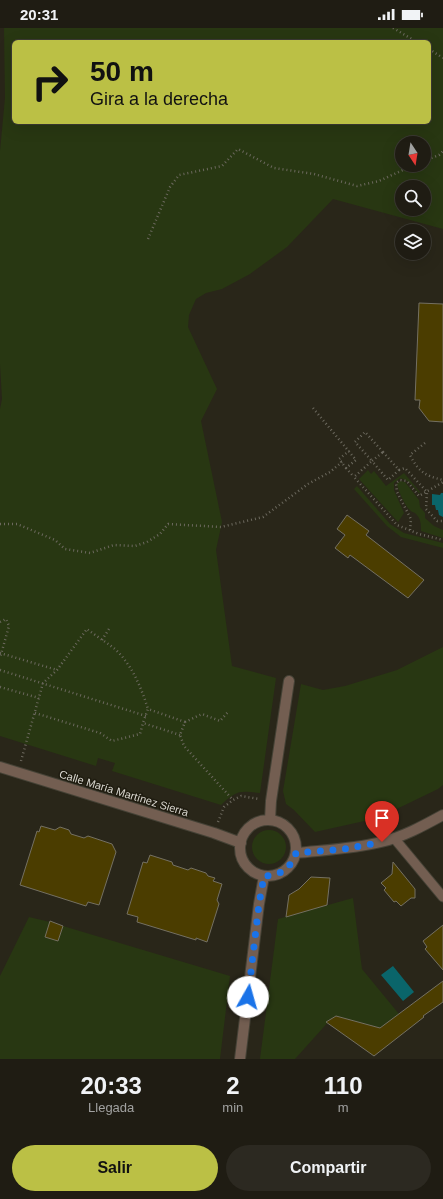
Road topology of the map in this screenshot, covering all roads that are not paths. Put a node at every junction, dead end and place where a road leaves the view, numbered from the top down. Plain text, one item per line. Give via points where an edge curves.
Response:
1 (289, 681) dead end
2 (0, 767) edge
3 (443, 815) edge
4 (270, 820) junction
5 (394, 838) junction
6 (241, 843) junction
7 (296, 853) junction
8 (264, 876) junction
9 (443, 897) edge
10 (240, 1059) edge

1 - 4 street
2 - 6 street, Calle María Martínez Sierra
3 - 5 street via 414,831
4 - 6 street via 251,826 243,835
4 - 7 street via 280,822 293,834
5 - 7 street via 344,849
5 - 9 lane
6 - 8 street via 243,861 248,868
7 - 8 street via 285,870 273,876
8 - 10 street

